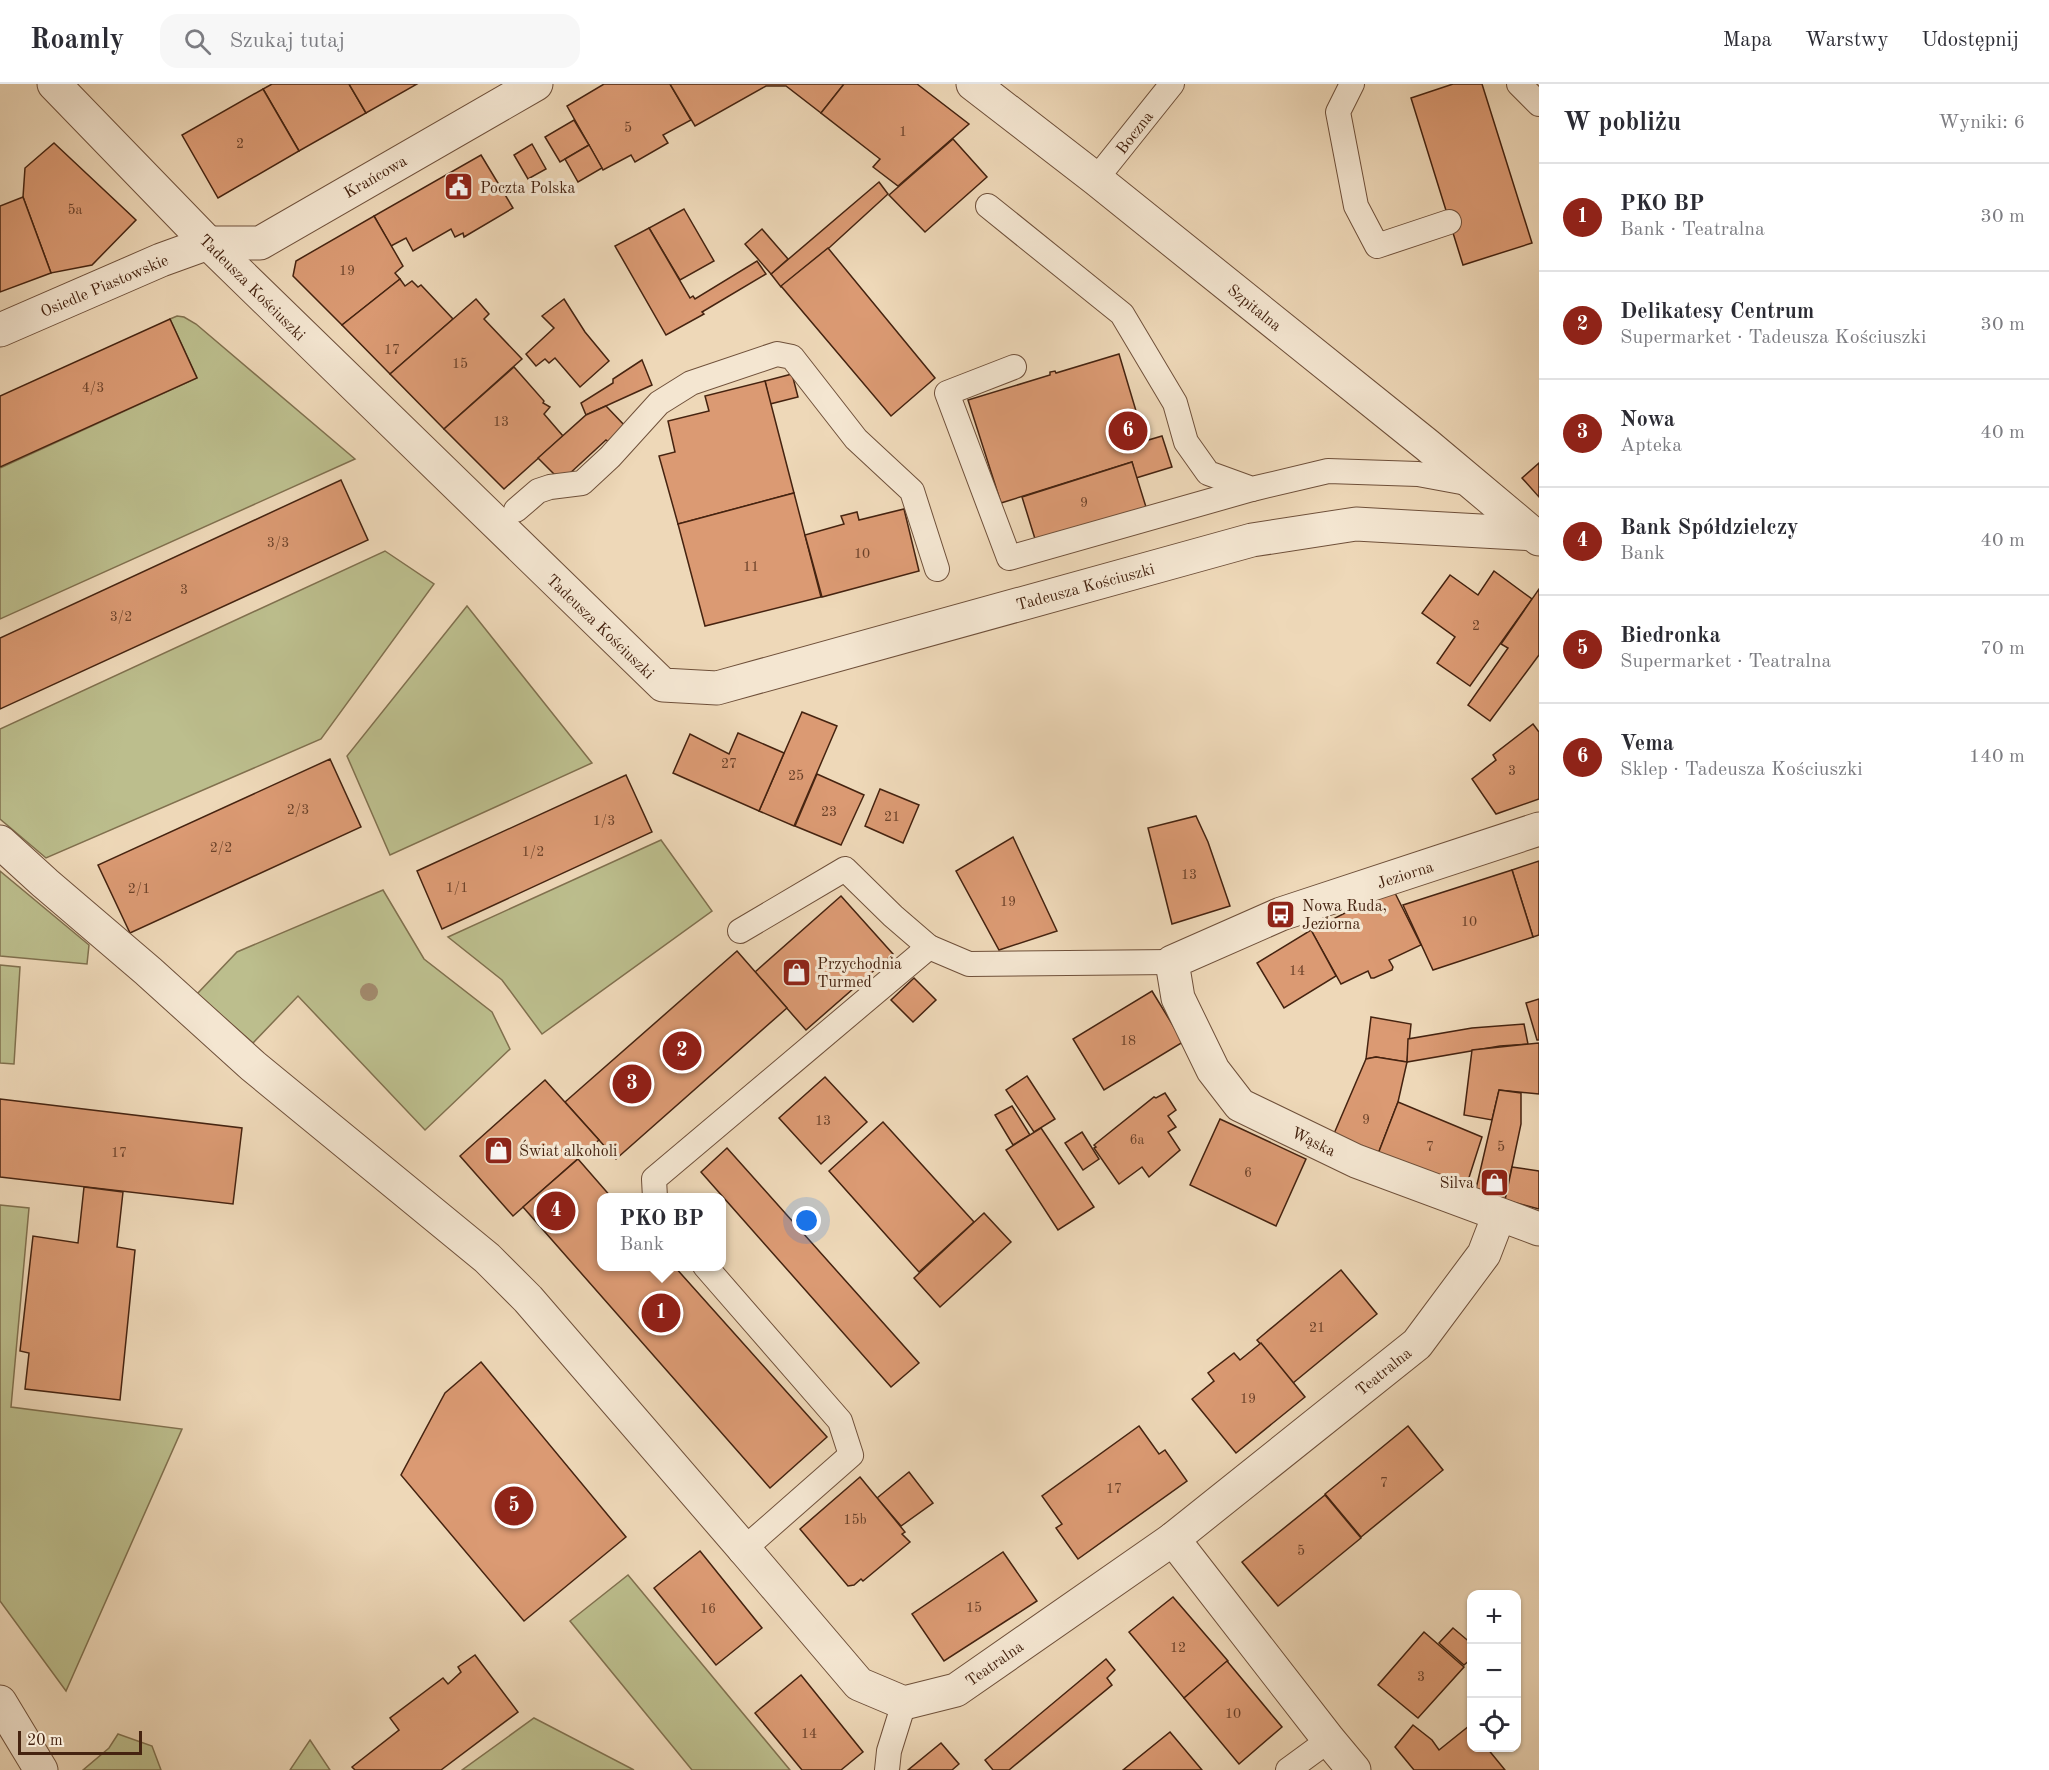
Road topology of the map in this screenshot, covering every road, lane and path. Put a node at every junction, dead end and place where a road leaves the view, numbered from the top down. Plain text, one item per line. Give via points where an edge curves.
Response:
1 (54, 84) edge
2 (973, 84) edge
3 (1172, 84) edge
4 (1352, 84) edge
5 (1519, 84) edge
6 (516, 89) edge
7 (1539, 104) edge
8 (1096, 179) junction
9 (988, 206) dead end
10 (1449, 222) dead end
11 (208, 243) junction
12 (0, 330) edge
13 (1014, 367) dead end
14 (1477, 485) junction
15 (1252, 489) junction
16 (516, 510) dead end
17 (1537, 536) edge
18 (937, 569) dead end
19 (1539, 829) edge
20 (0, 842) edge
21 (740, 931) dead end
22 (929, 946) junction
23 (1172, 962) junction
24 (655, 1193) edge
25 (1499, 1215) junction
26 (1539, 1229) edge
27 (709, 1271) edge
28 (1173, 1539) junction
29 (744, 1549) junction
30 (0, 1702) edge
31 (904, 1703) junction
32 (1329, 1740) junction
33 (41, 1770) edge
34 (887, 1770) edge
35 (1288, 1770) edge
36 (1354, 1770) edge

1 - 11 street, Tadeusza Kościuszki
2 - 8 street, Szpitalna
3 - 8 lane, Boczna
4 - 10 lane via 1338,112 1356,206 1377,246
5 - 7 lane
6 - 11 street, Krańcowa via 260,243
8 - 14 street, Szpitalna
9 - 15 lane via 1122,314 1175,403 1186,442 1208,473
11 - 12 street, Osiedle Piastowskie
11 - 17 street, Tadeusza Kościuszki via 663,685 717,688 1252,540 1356,524
13 - 15 lane via 947,393 1009,558
14 - 15 lane via 1418,474 1328,471
14 - 17 street, Szpitalna
16 - 18 lane via 538,491 582,483 659,403 692,383 777,354 792,357 856,439 912,491
19 - 23 street, Jeziorna via 1281,914
20 - 29 street via 254,1066 487,1258 528,1299
21 - 22 lane via 845,869
22 - 23 lane via 969,964
22 - 24 lane via 654,1179
23 - 25 street, Wąska via 1178,998 1213,1070 1240,1105 1356,1161
25 - 26 street, Wąska
25 - 28 street, Teatralna via 1484,1254 1417,1344
27 - 29 lane via 840,1421 851,1455
28 - 31 street, Teatralna via 956,1689
28 - 32 street
29 - 31 street via 858,1684
30 - 33 street
31 - 34 lane
32 - 35 lane
32 - 36 street

